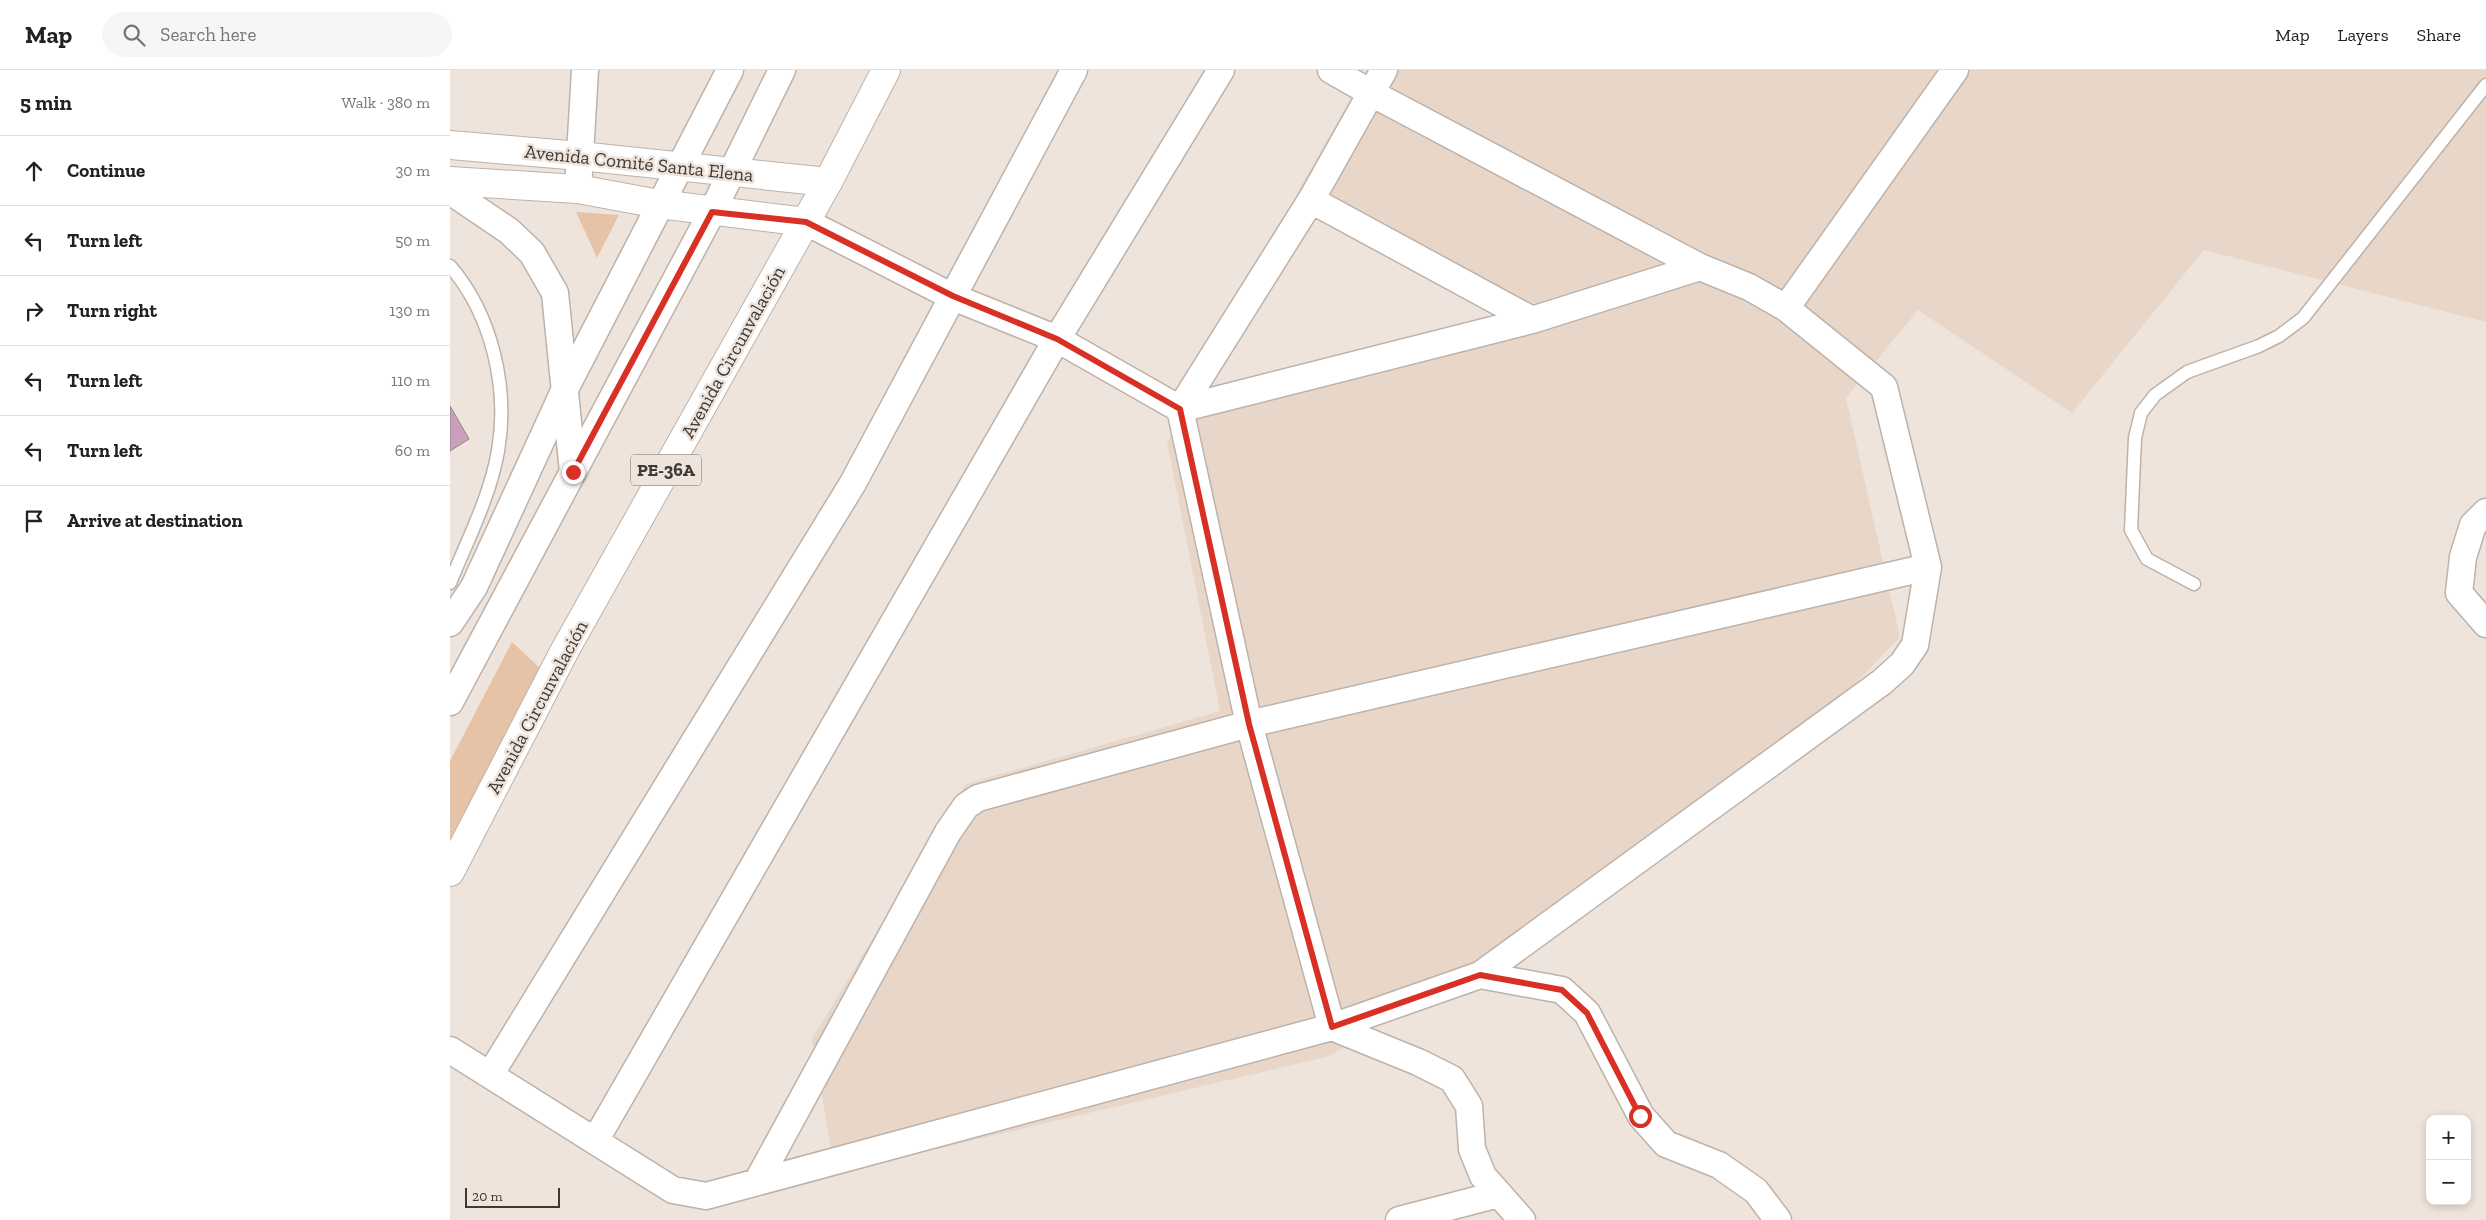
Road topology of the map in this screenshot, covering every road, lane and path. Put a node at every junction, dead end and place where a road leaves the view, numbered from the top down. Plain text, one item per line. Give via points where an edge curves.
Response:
1 (584, 70) edge
2 (730, 70) edge
3 (782, 70) edge
4 (886, 70) edge
5 (1074, 70) edge
6 (1221, 70) edge
7 (1331, 70) edge
8 (1384, 70) edge
9 (1955, 70) edge
10 (2486, 86) edge
11 (1371, 93) junction
12 (450, 145) edge
13 (580, 156) junction
14 (680, 166) junction
15 (732, 172) junction
16 (450, 181) edge
17 (828, 182) junction
18 (578, 189) junction
19 (450, 191) edge
20 (1311, 200) junction
21 (659, 204) junction
22 (712, 212) junction
23 (806, 222) junction
24 (450, 266) edge
25 (1700, 267) junction
26 (953, 296) junction
27 (1786, 308) junction
28 (1532, 320) junction
29 (1057, 339) junction
30 (565, 389) junction
31 (1180, 409) junction
32 (573, 472) junction
33 (2486, 512) edge
34 (1928, 568) junction
35 (450, 583) edge
36 (2194, 584) dead end
37 (450, 623) edge
38 (2486, 624) edge
39 (450, 702) edge
40 (1249, 724) junction
41 (450, 872) edge
42 (1480, 975) junction
43 (1332, 1027) junction
44 (450, 1050) edge
45 (490, 1075) junction
46 (595, 1141) junction
47 (757, 1182) junction
48 (1499, 1194) junction
49 (1399, 1220) edge
50 (1522, 1220) edge
51 (1778, 1220) edge

1 - 13 street
2 - 14 street
3 - 15 street
4 - 17 main road, Avenida Circunvalación / PE-36A
5 - 26 street
6 - 29 street
7 - 11 street
8 - 11 street
9 - 27 street
10 - 36 lane via 2303,318 2259,346 2187,372 2155,395 2140,413 2135,438 2131,530 2147,560
11 - 20 street
11 - 25 street
12 - 13 main road, Avenida Comité Santa Elena
13 - 14 main road, Avenida Comité Santa Elena
13 - 18 street
14 - 15 main road, Avenida Comité Santa Elena
14 - 21 street
15 - 17 main road, Avenida Comité Santa Elena
15 - 22 street
16 - 18 main road
17 - 23 main road, Avenida Circunvalación / PE-36A
18 - 21 main road
19 - 30 street via 509,230 532,253 555,293
20 - 28 street
20 - 31 street
21 - 22 main road
21 - 30 street
22 - 23 main road
22 - 32 street
23 - 26 street
23 - 41 main road, Avenida Circunvalación / PE-36A via 565,650
24 - 35 lane via 467,285 488,330 498,373 502,414 498,452 484,500
25 - 27 street via 1749,287
25 - 28 street
26 - 29 street
26 - 45 street via 853,483
27 - 34 street via 1884,387
28 - 31 street
29 - 31 street
29 - 46 street
30 - 32 street
30 - 37 street via 474,587
31 - 40 street
32 - 39 street
33 - 38 street via 2473,524 2463,557 2459,593
34 - 40 street
34 - 42 street via 1915,645 1882,682
40 - 43 street
40 - 47 street via 978,798 966,806 948,832
42 - 43 street
42 - 51 street via 1562,990 1587,1013 1640,1116 1666,1144 1718,1165 1756,1191
43 - 47 street
43 - 48 street via 1418,1062 1452,1080 1469,1106 1472,1149 1483,1176
44 - 45 street
45 - 46 street
46 - 47 street via 673,1190 706,1196
48 - 49 street
48 - 50 street

